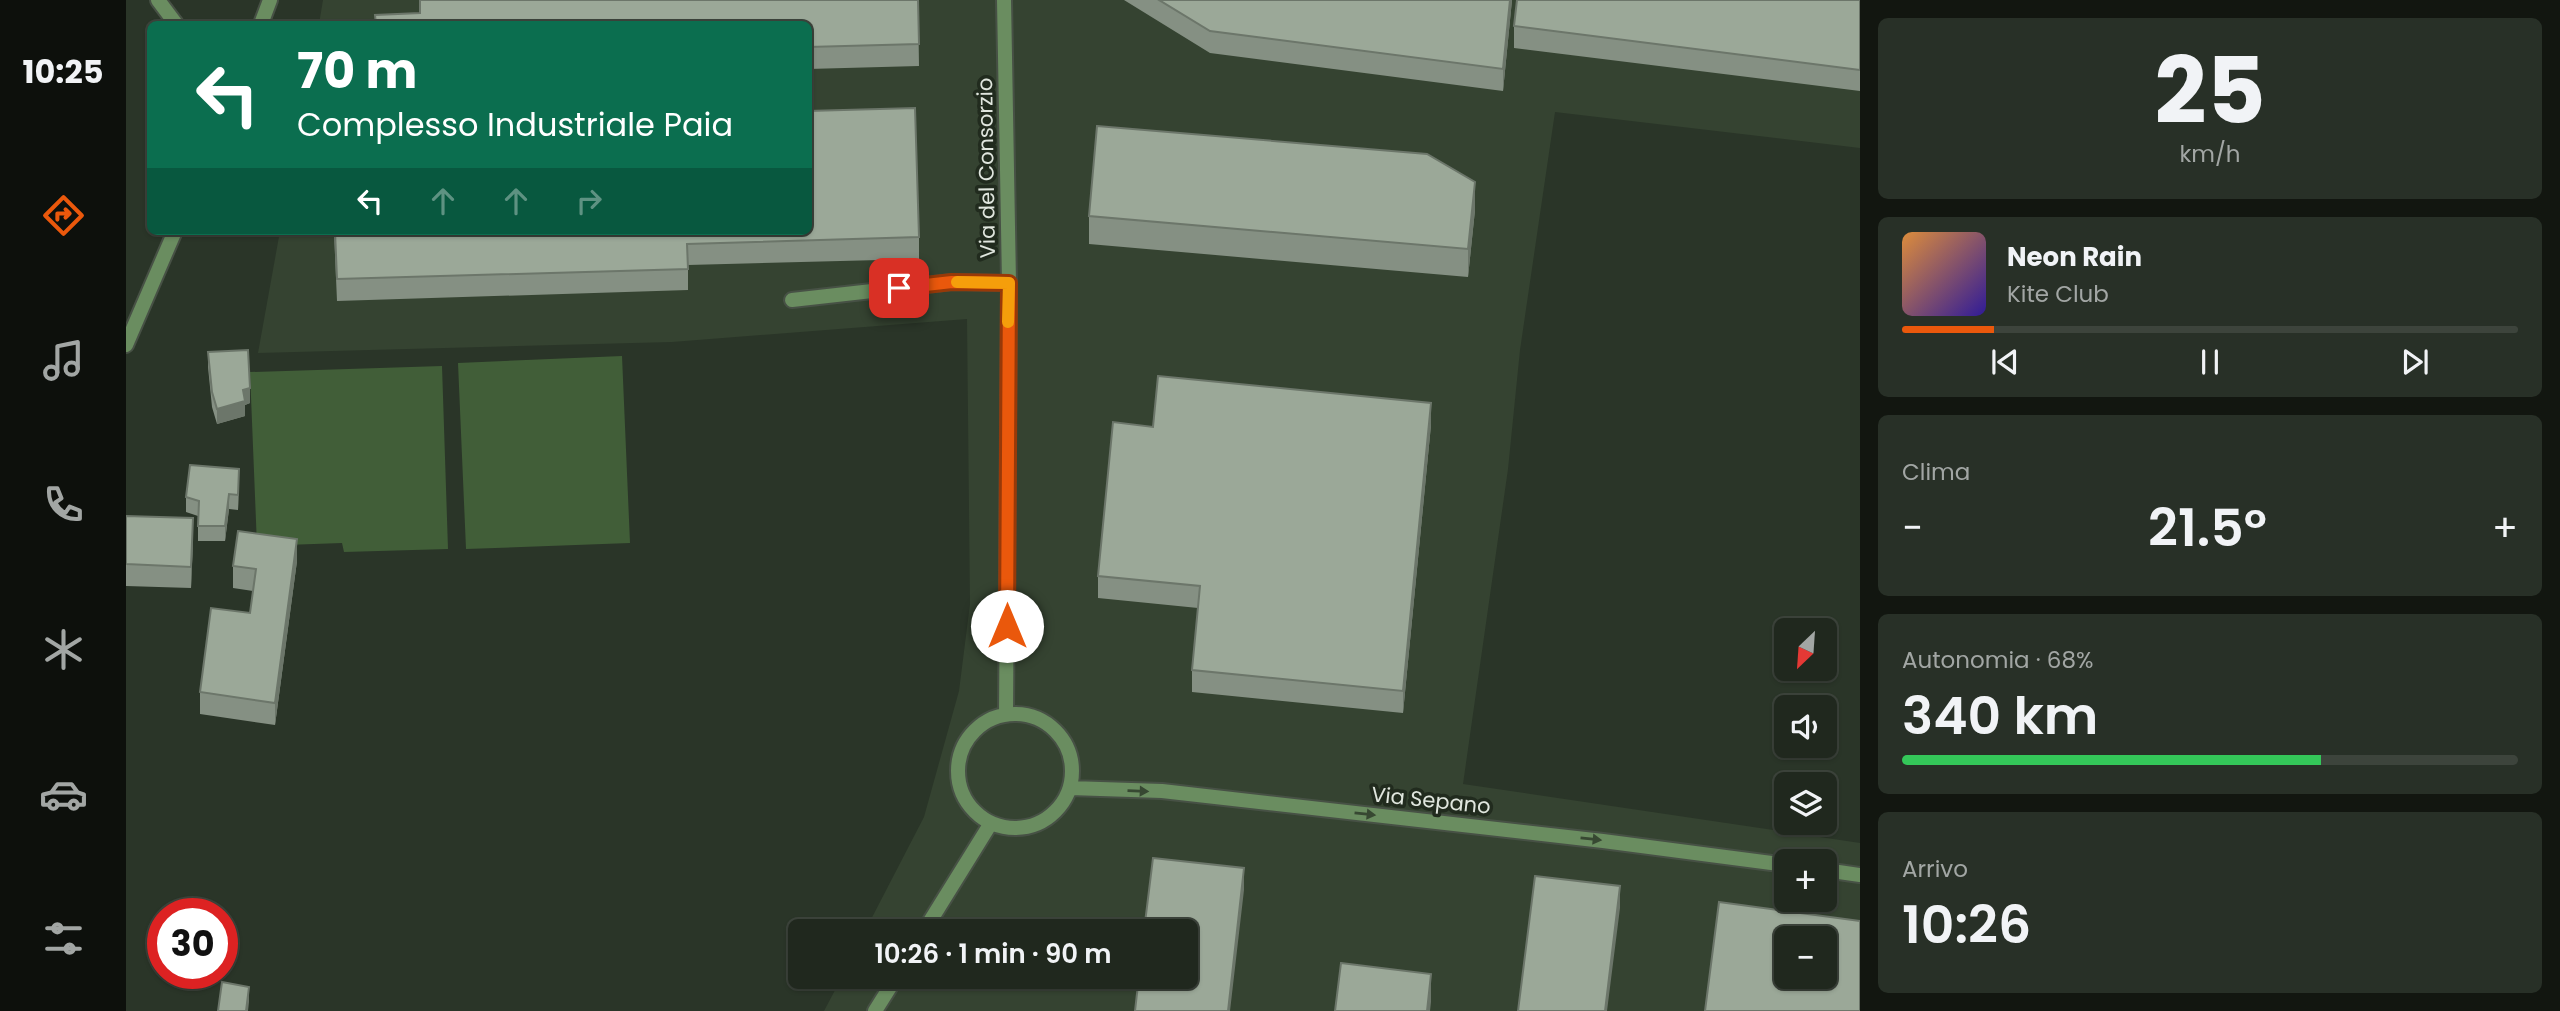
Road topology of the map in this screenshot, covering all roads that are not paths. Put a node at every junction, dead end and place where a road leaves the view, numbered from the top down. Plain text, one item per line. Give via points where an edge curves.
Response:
1 (270, 0) edge
2 (1004, 0) edge
3 (163, 6) edge
4 (174, 21) edge
5 (180, 21) edge
6 (262, 21) edge
7 (173, 235) edge
8 (1009, 283) junction
9 (792, 300) dead end
10 (126, 345) edge
11 (1006, 714) junction
12 (1070, 788) junction
13 (991, 823) junction
14 (1774, 863) edge
15 (1837, 872) edge
16 (1860, 875) edge
17 (932, 919) edge
18 (889, 989) edge
19 (875, 1011) edge

1 - 6 street
2 - 8 street, Via del Consorzio
3 - 4 street
3 - 5 street
7 - 10 street
8 - 9 street via 952,282
8 - 11 street, Via del Consorzio
11 - 12 street via 1044,720 1059,733 1073,769
11 - 13 street via 974,730 958,762 964,798
12 - 13 street via 1061,806 1029,827
12 -> 14 street, Via Sepano via 1176,793
13 - 17 street
15 - 16 street
18 - 19 street

